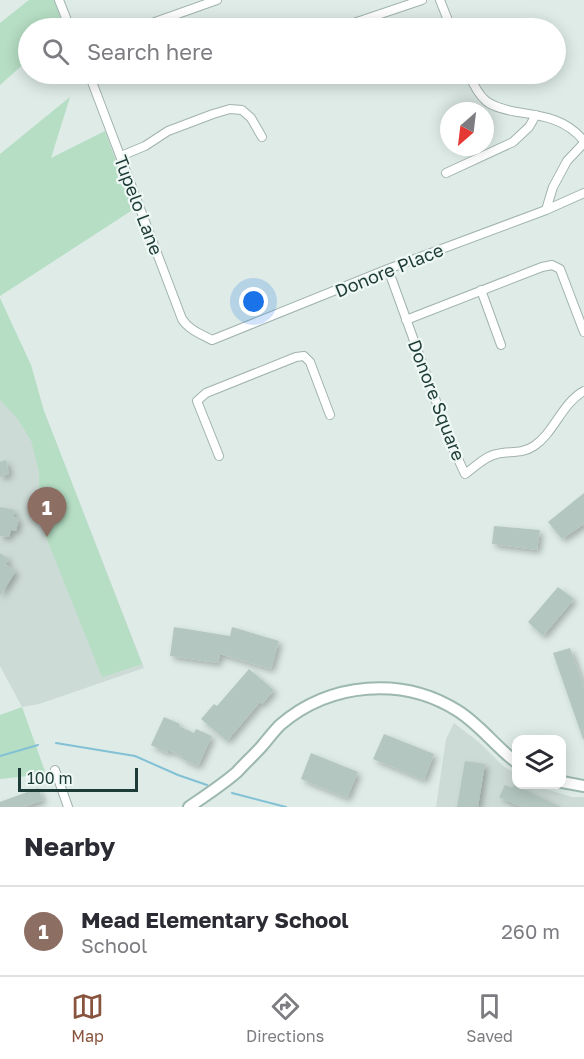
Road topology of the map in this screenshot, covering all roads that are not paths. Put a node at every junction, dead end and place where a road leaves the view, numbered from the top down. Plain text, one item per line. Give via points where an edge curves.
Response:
1 (59, 0) edge
2 (217, 0) edge
3 (422, 0) edge
4 (440, 0) edge
5 (66, 18) edge
6 (166, 18) edge
7 (369, 18) edge
8 (448, 18) edge
9 (93, 84) edge
10 (474, 84) edge
11 (536, 115) junction
12 (262, 137) dead end
13 (584, 142) edge
14 (121, 156) junction
15 (446, 173) dead end
16 (584, 193) edge
17 (546, 210) junction
18 (388, 269) junction
19 (481, 290) junction
20 (406, 320) junction
21 (195, 332) joint
22 (584, 332) edge
23 (501, 345) dead end
24 (584, 391) edge
25 (330, 415) dead end
26 (219, 456) dead end
27 (512, 759) edge
28 (55, 770) dead end
29 (566, 783) edge
30 (584, 786) edge
31 (68, 807) edge
32 (189, 807) edge

1 - 5 street
2 - 6 street
3 - 7 street
4 - 8 street
9 - 14 street, Tupelo Lane
10 - 11 street via 488,102
11 - 13 street via 567,126
11 - 15 street via 513,142
12 - 14 street via 246,113 230,109 168,131
13 - 17 street via 567,161
14 - 21 street, Tupelo Lane via 182,319
16 - 17 street, Donore Place
17 - 18 street, Donore Place
18 - 20 street, Donore Square
18 - 21 street, Donore Place via 215,340
19 - 20 street, Donore Square
19 - 22 street, Donore Square via 547,265 556,267
19 - 23 street
20 - 24 street, Donore Square via 465,474 492,456 535,446 574,397
25 - 26 street via 310,362 304,356 296,357 197,400
27 - 32 street via 470,720 417,692 392,688 342,692 320,700 279,726 234,774
28 - 31 street
29 - 30 street

